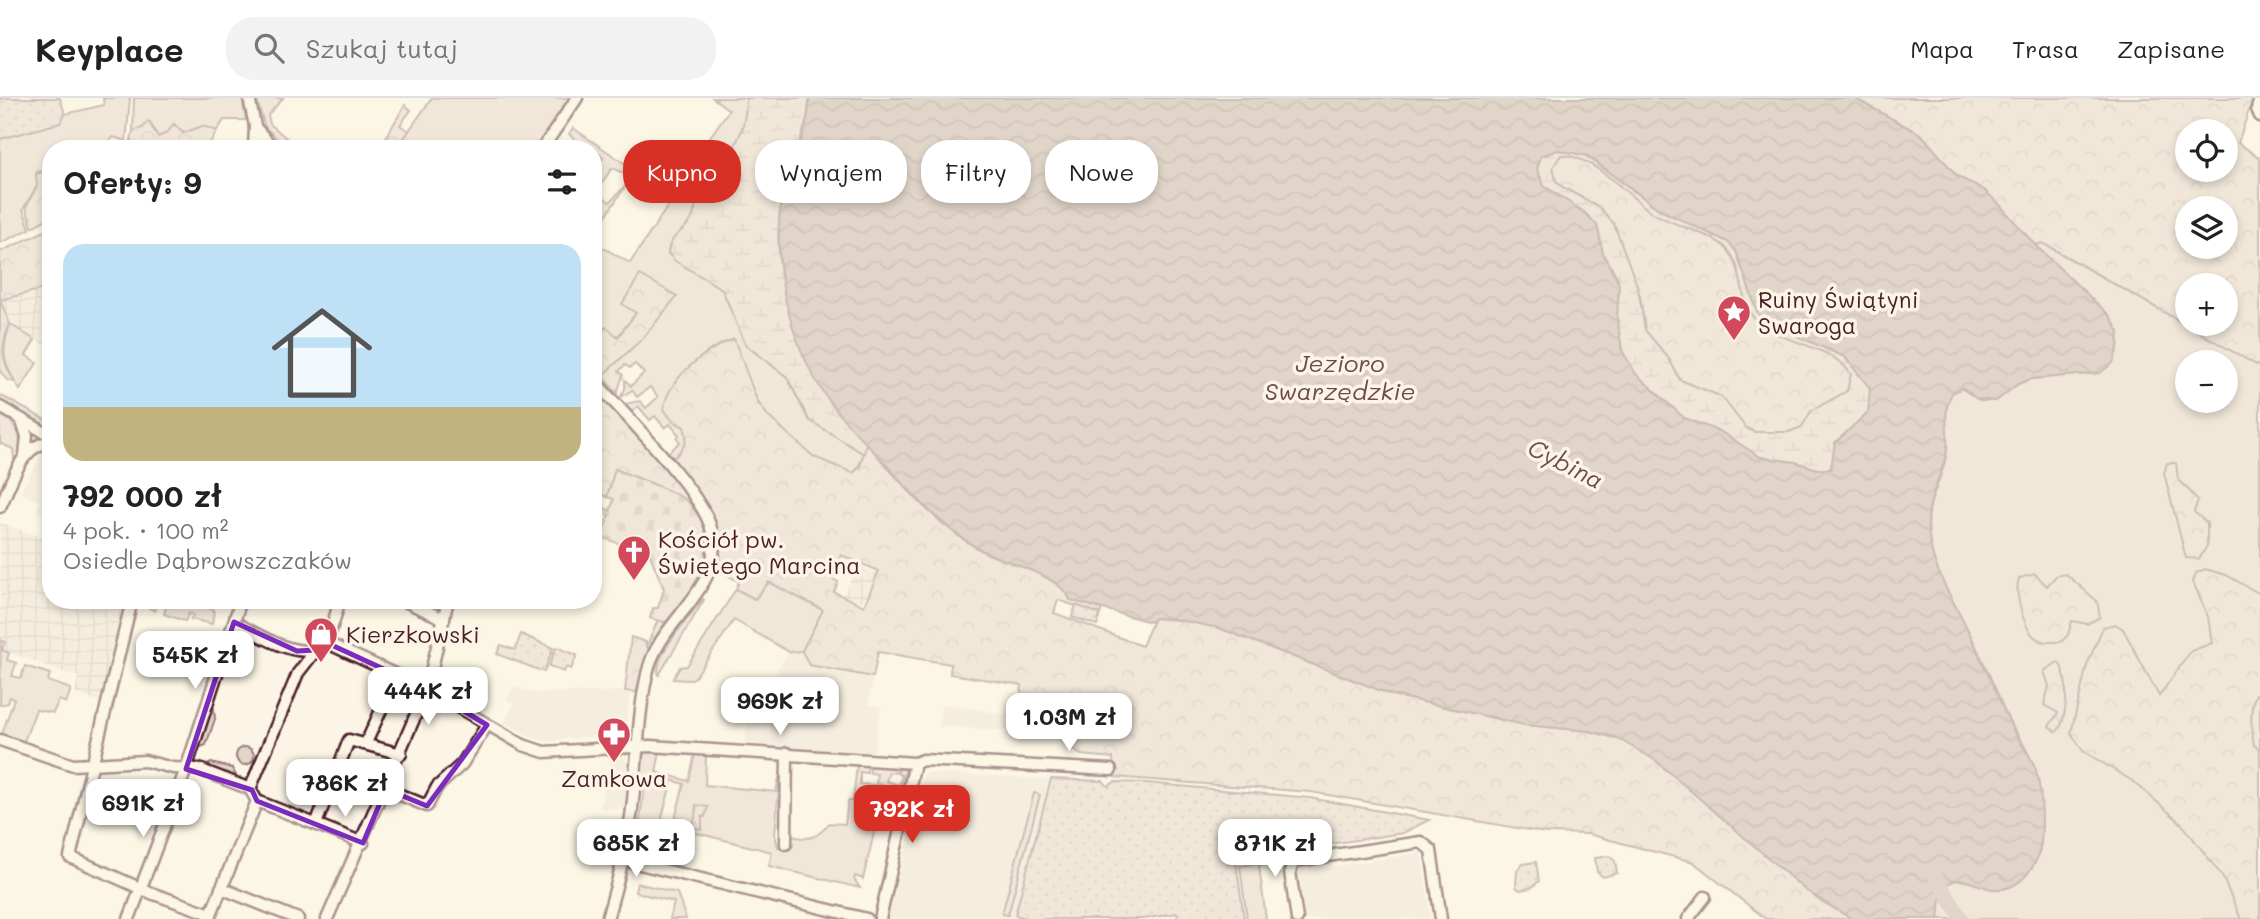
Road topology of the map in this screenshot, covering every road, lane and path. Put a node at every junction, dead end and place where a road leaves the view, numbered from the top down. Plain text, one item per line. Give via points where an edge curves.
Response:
1 (249, 98) edge
2 (577, 98) edge
3 (2260, 98) edge
4 (2260, 116) edge
5 (255, 126) junction
6 (254, 140) edge
7 (267, 140) edge
8 (548, 140) edge
9 (602, 389) edge
10 (0, 407) edge
11 (20, 418) junction
12 (42, 431) edge
13 (42, 444) edge
14 (24, 456) junction
15 (0, 507) edge
16 (130, 609) edge
17 (238, 609) edge
18 (337, 609) edge
19 (422, 609) edge
20 (446, 609) edge
21 (444, 619) junction
22 (234, 622) junction
23 (325, 642) junction
24 (316, 650) junction
25 (397, 675) junction
26 (427, 689) junction
27 (487, 725) junction
28 (0, 740) edge
29 (366, 743) junction
30 (639, 746) junction
31 (787, 752) junction
32 (401, 754) junction
33 (919, 761) junction
34 (92, 766) junction
35 (186, 769) junction
36 (1111, 771) dead end
37 (250, 789) junction
38 (386, 789) junction
39 (257, 801) junction
40 (316, 824) junction
41 (363, 843) junction
42 (786, 844) dead end
43 (623, 860) junction
44 (141, 888) junction
45 (221, 888) junction
46 (1704, 897) dead end
47 (210, 916) edge
48 (130, 919) edge
49 (298, 919) edge
50 (327, 919) edge
51 (607, 919) edge
52 (867, 919) edge
53 (880, 919) edge
54 (1297, 919) edge
55 (1441, 919) edge
56 (1688, 919) edge

1 - 5 street
2 - 8 street
3 - 4 street
5 - 6 street
5 - 7 street
9 - 30 street via 698,500 714,544 705,582 652,660
10 - 11 street
11 - 12 street
11 - 14 street via 27,436
13 - 14 street
14 - 15 street
16 - 34 street
17 - 22 street
18 - 23 street
19 - 21 street
20 - 21 street
21 - 26 street
22 - 24 street via 296,651
22 - 35 street
23 - 24 street
23 - 25 street
24 - 37 street via 298,673
25 - 26 street
25 - 29 street
26 - 27 street
26 - 32 street
27 - 30 street via 523,746 549,752
27 - 38 street via 427,806
28 - 34 street via 64,763
29 - 32 street
29 - 40 street via 349,740
30 - 31 street
30 - 43 street
31 - 33 street
31 - 42 street
32 - 38 street
33 - 36 street
33 - 53 street
34 - 35 street via 141,760
34 - 44 street via 70,859
35 - 37 street via 200,769
35 - 44 street
37 - 39 street
38 - 41 street
39 - 40 street
39 - 45 street
40 - 41 street
41 - 50 street
43 - 51 street
43 - 52 street
44 - 47 street
44 - 48 street
45 - 47 street
45 - 49 street
46 - 56 street
54 - 55 street via 1290,870 1298,860 1424,842 1431,850

